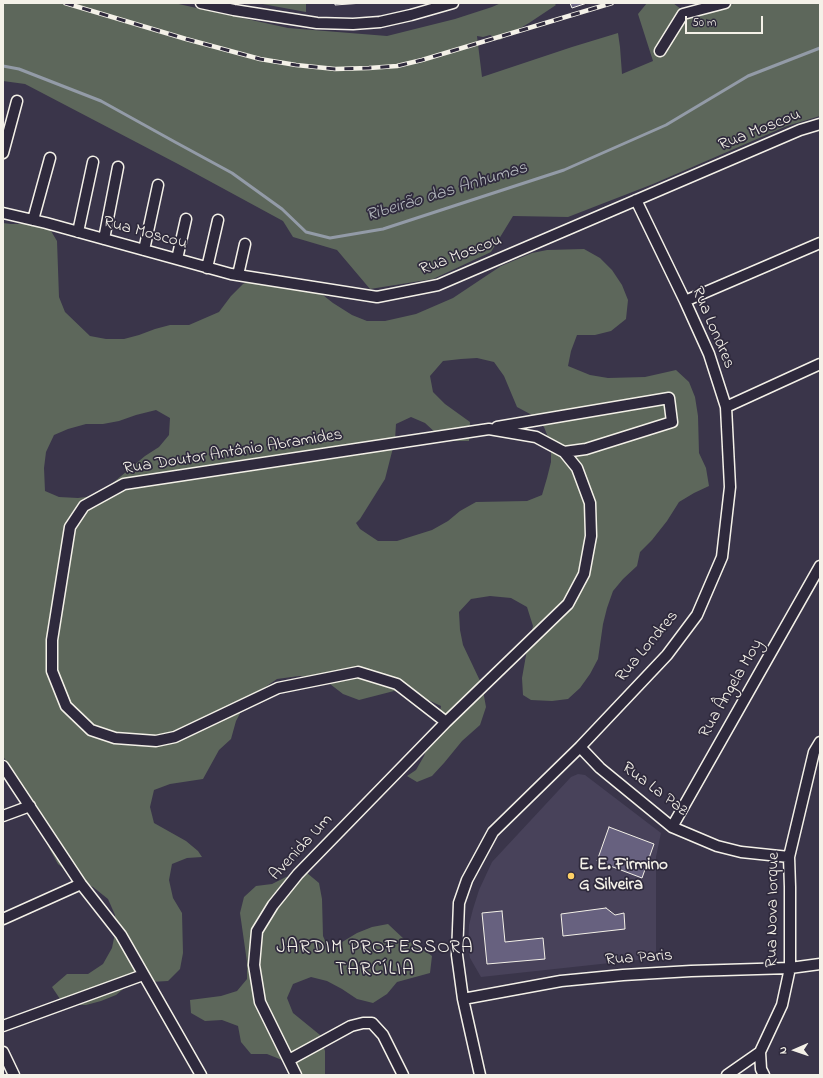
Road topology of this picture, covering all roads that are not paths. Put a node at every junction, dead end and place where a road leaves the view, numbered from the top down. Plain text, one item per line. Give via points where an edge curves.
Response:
1 (201, 3) edge
2 (453, 3) edge
3 (725, 3) edge
4 (660, 51) dead end
5 (17, 101) dead end
6 (820, 124) edge
7 (3, 153) edge
8 (50, 158) dead end
9 (93, 162) dead end
10 (118, 167) dead end
11 (158, 185) dead end
12 (636, 200) junction
13 (3, 213) edge
14 (186, 219) dead end
15 (33, 220) junction
16 (218, 220) dead end
17 (78, 232) junction
18 (104, 239) junction
19 (820, 243) edge
20 (245, 244) dead end
21 (144, 250) junction
22 (177, 259) junction
23 (207, 268) junction
24 (238, 275) junction
25 (685, 301) junction
26 (820, 364) edge
27 (726, 407) junction
28 (489, 429) junction
29 (564, 452) junction
30 (820, 566) edge
31 (486, 683) joint
32 (446, 722) junction
33 (820, 742) edge
34 (580, 747) junction
35 (4, 768) edge
36 (30, 806) junction
37 (3, 816) edge
38 (672, 827) junction
39 (789, 857) junction
40 (81, 884) junction
41 (3, 918) edge
42 (820, 964) edge
43 (790, 968) junction
44 (143, 975) junction
45 (463, 999) junction
46 (3, 1026) edge
47 (760, 1052) junction
48 (3, 1053) edge
49 (476, 1057) junction
50 (3, 1058) edge
51 (289, 1060) junction
52 (14, 1075) edge
53 (201, 1075) edge
54 (296, 1075) edge
55 (403, 1075) edge
56 (480, 1075) edge
57 (488, 1075) edge
58 (727, 1075) edge
59 (764, 1075) edge

1 - 2 street via 317,23 353,24 380,22
3 - 4 street via 683,14
5 - 7 street
6 - 12 street, Rua Moscou via 800,130
8 - 15 street
9 - 17 street
10 - 18 street
11 - 21 street
12 - 24 street, Rua Moscou via 438,285 377,297
12 - 25 street, Rua Londres
13 - 15 street, Rua Moscou
14 - 22 street
15 - 17 street, Rua Moscou
16 - 23 street
17 - 18 street, Rua Moscou
18 - 21 street, Rua Moscou
19 - 25 street
20 - 24 street
21 - 22 street, Rua Moscou
22 - 23 street, Rua Moscou
23 - 24 street, Rua Moscou
25 - 27 street, Rua Londres via 709,354
26 - 27 street
27 - 34 street, Rua Londres via 730,488 722,557 697,615 667,655
28 - 29 street, Rua Doutor Antônio Abramides via 536,437
28 - 29 street, Rua Doutor Antônio Abramides via 670,398 672,422 586,449
28 - 32 street, Rua Doutor Antônio Abramides via 124,484 84,506 70,527 52,640 52,671 66,706 91,730 115,738 156,741 175,737 278,688 358,672 397,684
29 - 31 street, Rua Doutor Antônio Abramides via 577,468 590,503 591,536 584,574 568,604
30 - 38 street, Rua Ângela Moy
31 - 32 street, Avenida Um
32 - 51 street, Avenida Um via 298,874 273,905 257,931 254,965 260,1002
33 - 39 street, Rua Nova Iorque via 814,752
34 - 38 street, Rua La Paz via 600,768
34 - 45 street, Rua Londres via 493,832 467,880 459,904 458,955
35 - 36 street
36 - 37 street
36 - 40 street
38 - 39 street, Rua La Paz via 717,846 741,852
39 - 43 street, Rua Nova Iorque
40 - 41 street
40 - 44 street via 121,935
42 - 43 street, Rua Paris
43 - 45 street, Rua Paris via 623,975 561,981
43 - 47 street, Rua Nova Iorque via 782,1005
44 - 46 street
44 - 53 street
45 - 49 street, Rua Londres
47 - 58 street
47 - 59 street
48 - 50 street
48 - 52 street
49 - 56 street, Rua Londres
49 - 57 street
51 - 54 street, Avenida Um
51 - 55 street via 351,1026 372,1024 383,1035

